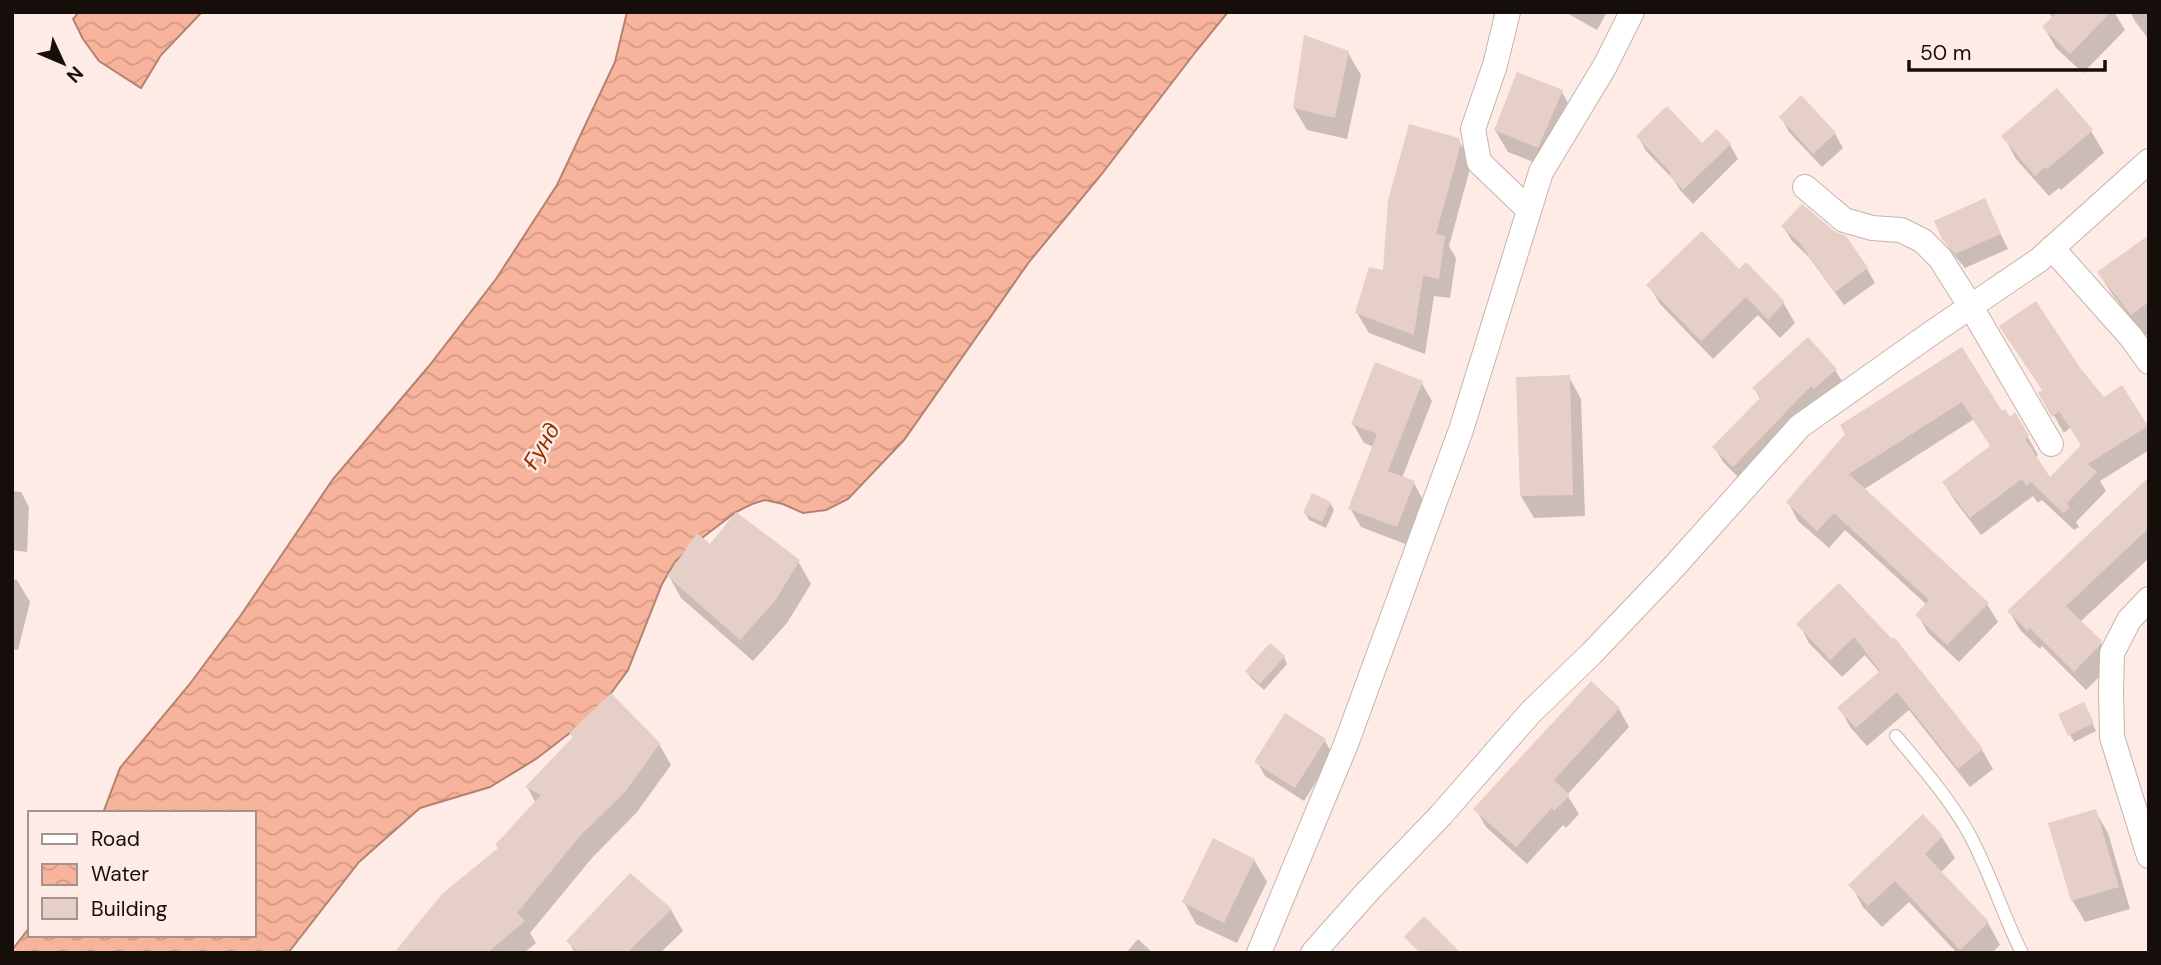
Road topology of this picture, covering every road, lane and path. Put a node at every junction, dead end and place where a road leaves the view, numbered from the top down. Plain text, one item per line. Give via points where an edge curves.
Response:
1 (1507, 12) edge
2 (1632, 12) edge
3 (2149, 161) edge
4 (1805, 187) dead end
5 (1528, 209) junction
6 (2052, 248) junction
7 (1971, 307) junction
8 (2149, 362) edge
9 (2051, 444) dead end
10 (2149, 599) edge
11 (1896, 736) dead end
12 (2149, 856) edge
13 (1259, 953) edge
14 (1313, 953) edge
15 (2022, 953) edge

1 - 5 street via 1473,129 1479,162
2 - 5 street via 1541,172
3 - 6 street
4 - 7 street via 1844,220 1901,230 1923,241 1940,258
5 - 13 street via 1461,430 1346,744
6 - 7 street
6 - 8 street
7 - 9 street
7 - 14 street via 1800,426
10 - 12 street via 2129,620 2112,653 2110,693 2112,737
11 - 15 lane via 1966,829

